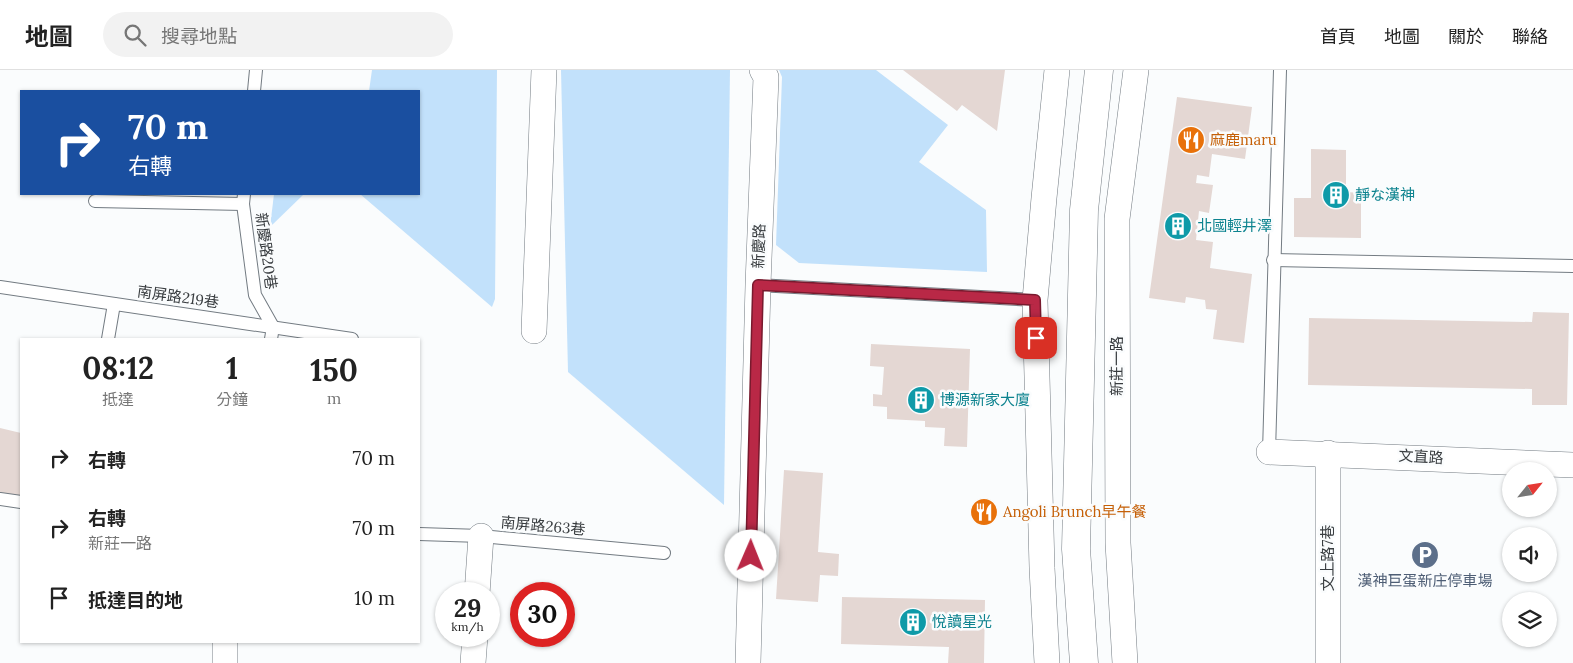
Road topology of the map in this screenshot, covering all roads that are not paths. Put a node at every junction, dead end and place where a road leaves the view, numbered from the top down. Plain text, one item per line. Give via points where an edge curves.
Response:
1 (256, 70) edge
2 (544, 70) edge
3 (762, 70) edge
4 (1058, 70) edge
5 (1099, 70) edge
6 (1136, 70) edge
7 (1280, 70) edge
8 (254, 90) edge
9 (244, 199) edge
10 (95, 200) dead end
11 (1273, 260) junction
12 (1573, 266) edge
13 (758, 285) junction
14 (0, 287) edge
15 (1035, 300) junction
16 (114, 304) junction
17 (534, 332) dead end
18 (272, 333) edge
19 (108, 338) edge
20 (339, 338) edge
21 (1269, 452) joint
22 (1328, 453) junction
23 (1573, 465) edge
24 (0, 499) edge
25 (20, 502) edge
26 (420, 534) edge
27 (481, 536) junction
28 (664, 553) dead end
29 (478, 582) edge
30 (225, 643) edge
31 (474, 647) edge
32 (225, 663) edge
33 (473, 663) edge
34 (748, 663) edge
35 (1047, 663) edge
36 (1084, 663) edge
37 (1125, 663) edge
38 (1328, 663) edge

1 - 8 lane
2 - 17 street
3 - 13 street, 新慶路 via 766,77
4 - 15 street
5 - 36 street via 1084,210 1076,549
6 - 37 street, 新莊一路 via 1117,218 1118,543
7 - 11 lane
9 - 10 lane
9 - 18 lane, 新慶路20巷 via 255,295
11 - 12 lane
11 - 21 lane
13 - 15 lane
13 - 34 street, 新慶路
14 - 16 lane, 南屏路219巷
15 - 35 street
16 - 18 lane, 南屏路219巷
16 - 19 lane
18 - 20 lane, 南屏路219巷
21 - 22 street, 文直路
22 - 23 street, 文直路
22 - 38 street, 文上路7巷
24 - 25 lane
26 - 27 lane, 南屏路263巷
27 - 28 lane, 南屏路263巷
27 - 29 street
30 - 32 street
31 - 33 street

